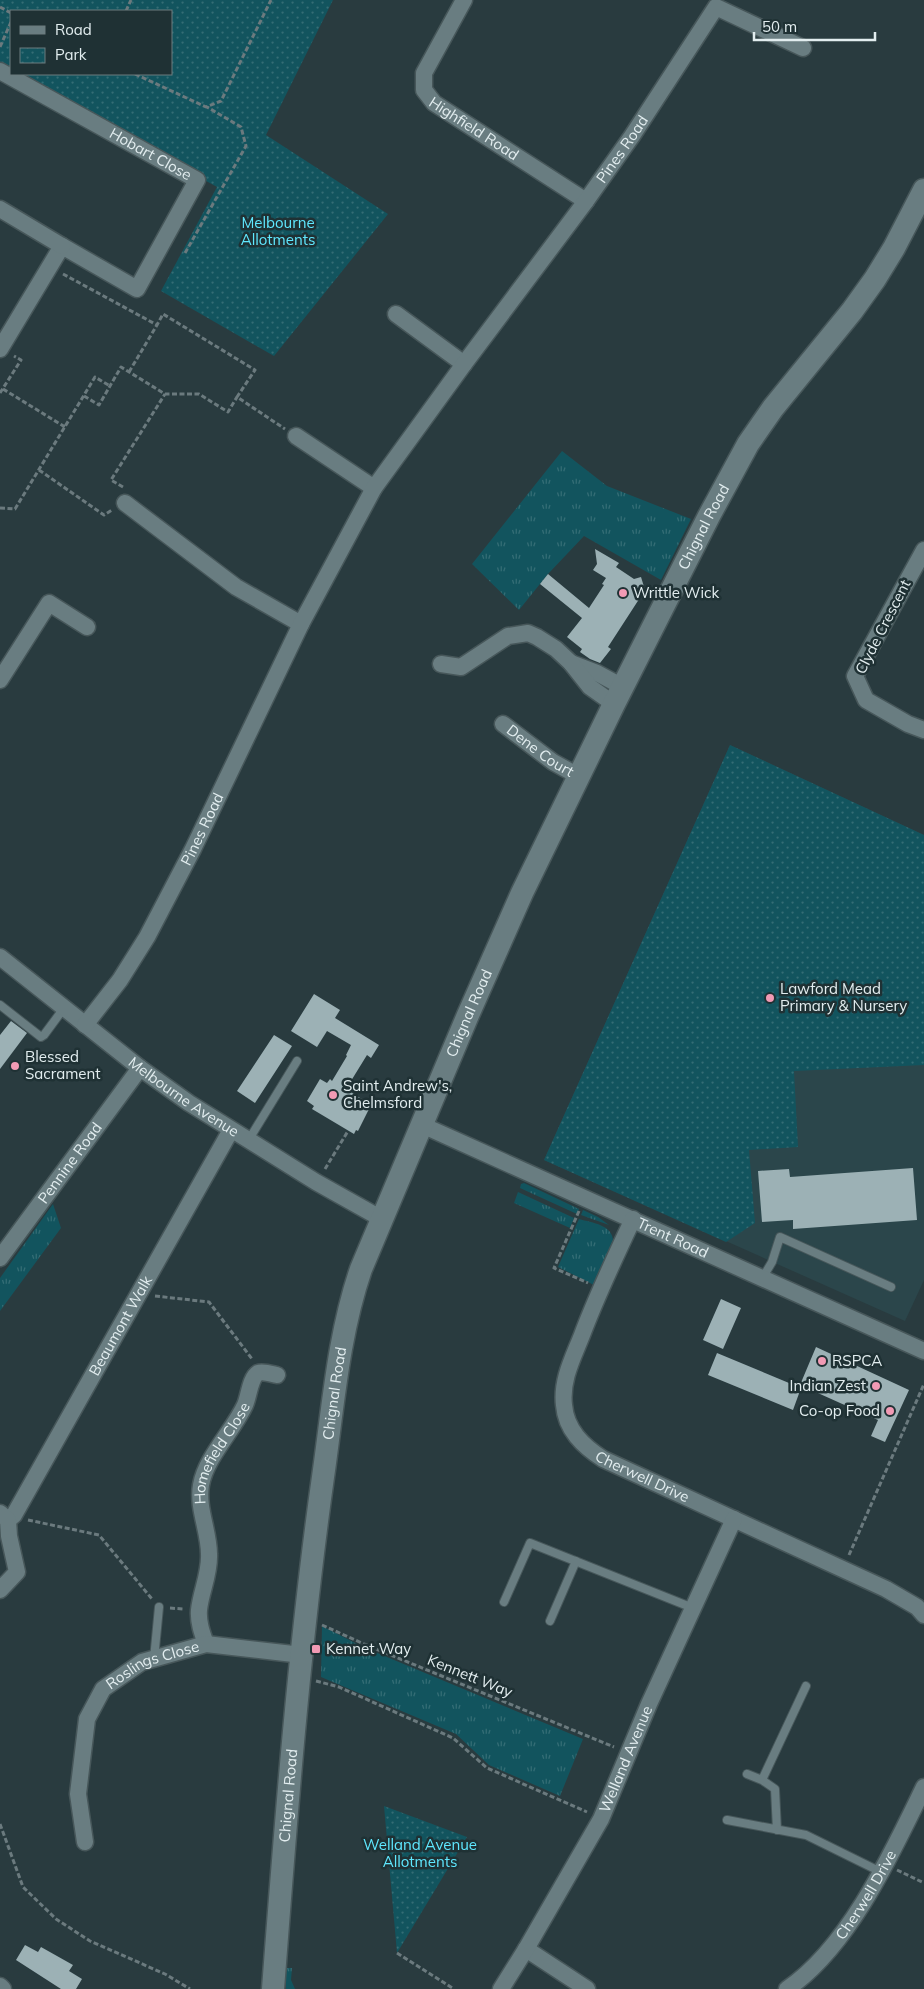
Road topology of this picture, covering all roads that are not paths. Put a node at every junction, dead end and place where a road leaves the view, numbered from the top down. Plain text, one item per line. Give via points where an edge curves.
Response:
1 (464, 0) edge
2 (803, 48) dead end
3 (0, 71) edge
4 (924, 190) edge
5 (586, 201) junction
6 (0, 209) edge
7 (62, 246) junction
8 (396, 314) dead end
9 (0, 349) edge
10 (464, 364) junction
11 (296, 436) road end
12 (374, 488) junction
13 (125, 503) road end
14 (924, 550) edge
15 (301, 624) junction
16 (88, 627) dead end
17 (441, 664) dead end
18 (0, 680) edge
19 (619, 695) junction
20 (503, 724) dead end
21 (924, 730) edge
22 (580, 777) junction
23 (0, 957) edge
24 (0, 1005) edge
25 (64, 1008) junction
26 (85, 1024) junction
27 (297, 1061) dead end
28 (140, 1068) junction
29 (422, 1125) junction
30 (231, 1130) junction
31 (248, 1141) junction
32 (382, 1218) junction
33 (633, 1219) junction
34 (0, 1258) edge
35 (763, 1277) junction
36 (890, 1287) dead end
37 (924, 1351) edge
38 (270, 1374) road end
39 (7, 1516) edge
40 (734, 1519) junction
41 (576, 1561) junction
42 (0, 1590) edge
43 (504, 1602) dead end
44 (159, 1607) road end
45 (693, 1608) junction
46 (924, 1615) edge
47 (550, 1621) dead end
48 (206, 1644) junction
49 (154, 1658) junction
50 (301, 1665) junction
51 (806, 1686) dead end
52 (748, 1774) dead end
53 (762, 1780) junction
54 (924, 1787) edge
55 (728, 1820) dead end
56 (777, 1830) junction
57 (85, 1842) dead end
58 (883, 1868) junction
59 (526, 1949) junction
60 (0, 1986) edge
61 (3, 1989) edge
62 (273, 1989) edge
63 (500, 1989) edge
64 (587, 1989) edge
65 (787, 1989) edge

1 - 5 street, Highfield Road via 424,74 424,90 434,103
2 - 5 street, Pines Road via 716,7
3 - 7 street, Hobart Close via 197,180 137,289
4 - 19 street, Chignal Road via 875,279 748,444
5 - 10 street, Pines Road
6 - 7 street, Hobart Close
7 - 9 street
8 - 10 street
10 - 12 street, Pines Road
11 - 12 street
12 - 15 street, Pines Road
13 - 15 street via 236,587
14 - 21 street, Clyde Crescent via 855,676 866,700
15 - 26 street, Pines Road via 147,937 120,980
16 - 18 street via 49,603
17 - 19 street via 461,667 498,641 517,633 528,633 571,662 597,673
19 - 22 street, Chignal Road
20 - 22 street, Dene Court via 553,762
22 - 29 street, Chignal Road via 522,893
23 - 25 street, Melbourne Avenue
24 - 25 lane via 41,1036
25 - 26 street, Melbourne Avenue
26 - 28 street, Melbourne Avenue
27 - 31 lane
28 - 30 street, Melbourne Avenue
28 - 34 street, Pennine Road
29 - 32 street, Chignal Road
29 - 33 street, Trent Road
30 - 31 street, Melbourne Avenue
30 - 39 street, Beaumont Walk via 139,1294
31 - 32 street, Melbourne Avenue
32 - 50 street, Chignal Road via 348,1312 336,1381
33 - 35 street, Trent Road
33 - 40 street, Cherwell Drive via 600,1288 565,1381 564,1407 573,1432 588,1450
35 - 36 lane via 780,1237
35 - 37 street, Trent Road
38 - 48 street, Homefield Close via 257,1374 245,1406 205,1472 201,1486 209,1552 208,1574 199,1610
39 - 42 street via 17,1572
40 - 45 street, Welland Avenue
40 - 46 street, Cherwell Drive via 886,1589 917,1607
41 - 43 lane via 530,1544
41 - 45 lane
41 - 47 lane
44 - 49 lane
45 - 59 street, Welland Avenue via 601,1818
48 - 49 street, Roslings Close
48 - 50 street, Roslings Close
49 - 57 street, Roslings Close via 142,1662 103,1688 87,1719 78,1794
50 - 62 street, Chignal Road
51 - 53 lane
52 - 53 lane
53 - 56 lane via 775,1789
54 - 58 street, Cherwell Drive
55 - 56 lane
56 - 58 lane via 806,1835
58 - 65 street, Cherwell Drive via 821,1960
59 - 63 street, Welland Avenue
59 - 64 street
60 - 61 street

